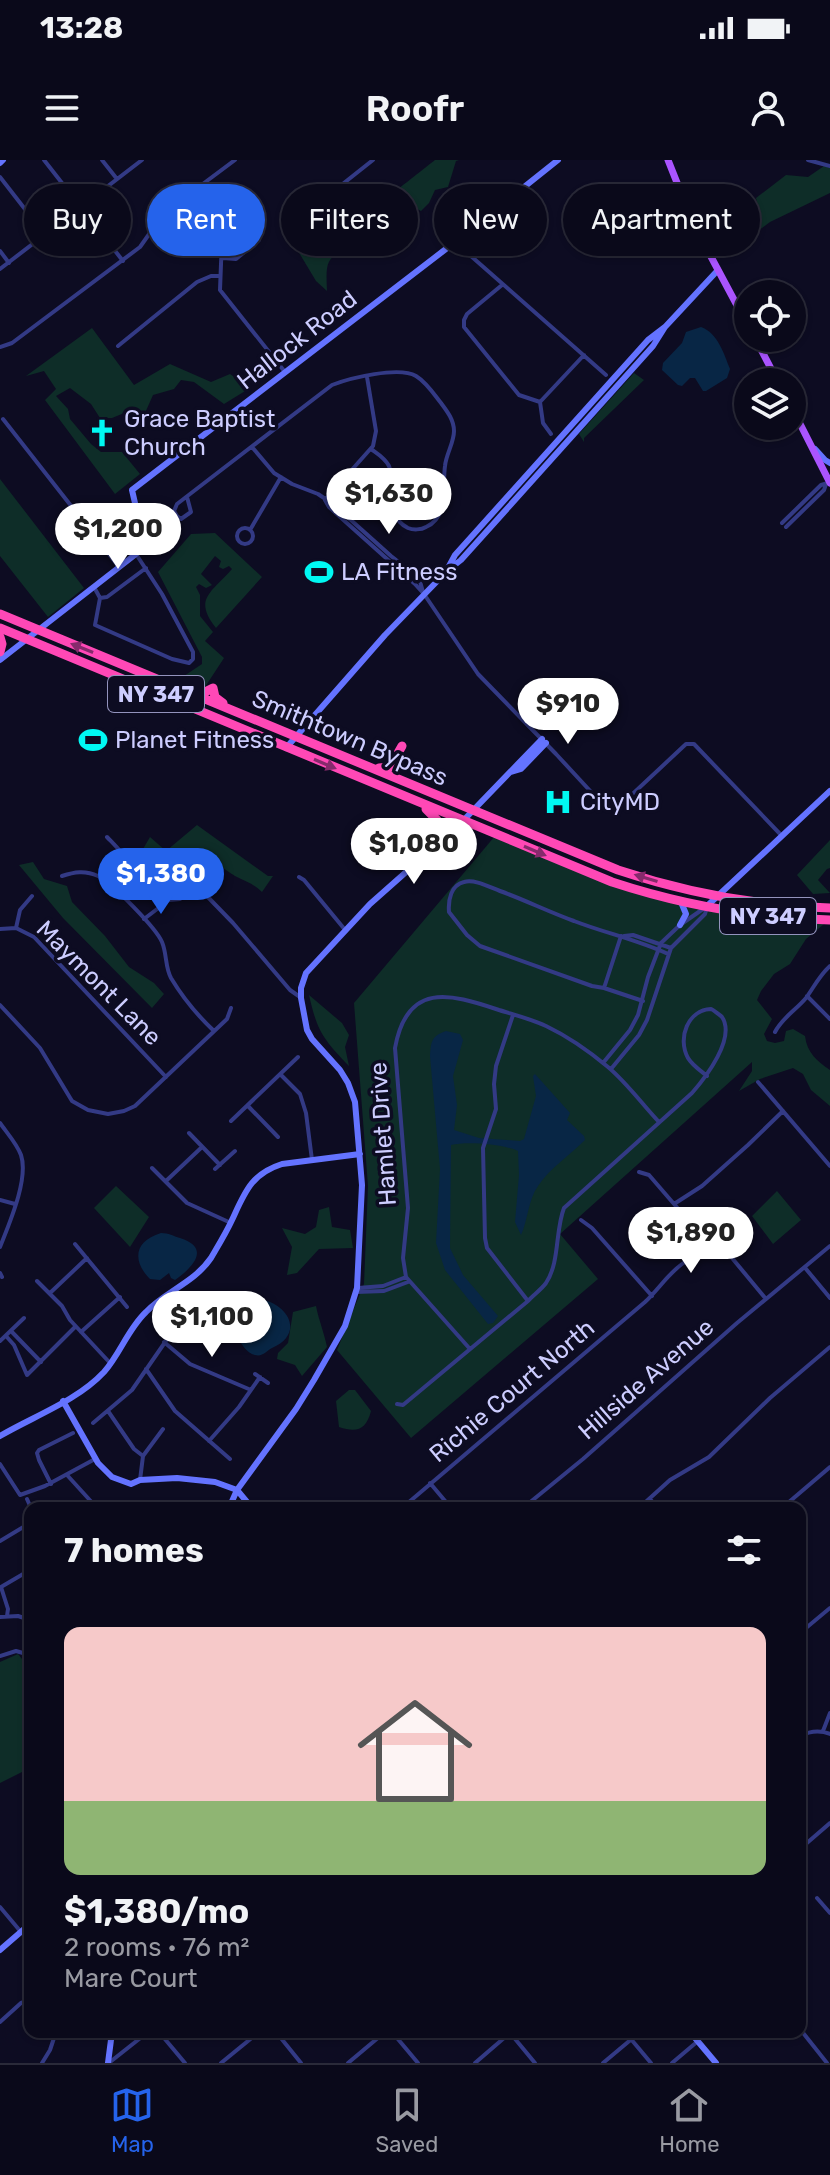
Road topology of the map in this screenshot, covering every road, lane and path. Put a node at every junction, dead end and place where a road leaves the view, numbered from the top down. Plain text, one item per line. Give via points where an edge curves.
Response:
1 (44, 160) edge
2 (102, 160) edge
3 (142, 160) edge
4 (235, 160) edge
5 (373, 160) edge
6 (558, 160) edge
7 (668, 160) edge
8 (808, 160) edge
9 (820, 161) edge
10 (830, 166) edge
11 (0, 177) edge
12 (117, 179) junction
13 (63, 184) edge
14 (111, 184) edge
15 (202, 184) edge
16 (343, 184) edge
17 (528, 184) edge
18 (24, 208) edge
19 (147, 238) edge
20 (0, 251) edge
21 (24, 251) edge
22 (119, 256) edge
23 (240, 256) edge
24 (437, 256) edge
25 (470, 256) edge
26 (223, 258) joint
27 (123, 261) junction
28 (9, 263) junction
29 (0, 269) edge
30 (718, 270) junction
31 (220, 276) junction
32 (502, 285) junction
33 (734, 300) edge
34 (118, 346) dead end
35 (0, 347) edge
36 (584, 355) junction
37 (285, 372) junction
38 (606, 375) dead end
39 (366, 377) junction
40 (540, 402) junction
41 (3, 419) dead end
42 (551, 434) dead end
43 (806, 434) edge
44 (810, 442) junction
45 (252, 447) junction
46 (371, 449) junction
47 (830, 463) edge
48 (281, 477) junction
49 (829, 482) edge
50 (187, 497) junction
51 (325, 500) junction
52 (784, 525) dead end
53 (250, 530) junction
54 (136, 554) junction
55 (119, 567) junction
56 (146, 568) junction
57 (94, 587) junction
58 (424, 594) junction
59 (100, 598) junction
60 (0, 614) edge
61 (0, 628) edge
62 (39, 630) junction
63 (0, 637) edge
64 (27, 639) junction
65 (0, 652) edge
66 (0, 660) edge
67 (294, 736) junction
68 (544, 741) junction
69 (286, 748) junction
70 (370, 768) junction
71 (404, 782) junction
72 (830, 791) edge
73 (413, 801) junction
74 (473, 811) junction
75 (463, 821) junction
76 (782, 836) junction
77 (107, 837) dead end
78 (438, 845) junction
79 (62, 876) dead end
80 (299, 877) dead end
81 (201, 890) dead end
82 (119, 893) junction
83 (32, 896) dead end
84 (718, 897) junction
85 (180, 899) dead end
86 (681, 902) junction
87 (707, 907) junction
88 (830, 908) edge
89 (144, 919) junction
90 (830, 920) edge
91 (680, 925) junction
92 (16, 928) junction
93 (0, 929) edge
94 (346, 931) junction
95 (621, 936) junction
96 (659, 946) junction
97 (670, 951) junction
98 (830, 966) edge
99 (604, 988) junction
100 (807, 996) junction
101 (301, 998) junction
102 (643, 1001) junction
103 (0, 1005) edge
104 (231, 1008) dead end
105 (513, 1015) junction
106 (830, 1019) edge
107 (214, 1031) junction
108 (775, 1032) dead end
109 (628, 1033) junction
110 (636, 1038) junction
111 (298, 1057) dead end
112 (603, 1063) junction
113 (611, 1069) junction
114 (281, 1075) junction
115 (707, 1076) junction
116 (166, 1077) junction
117 (758, 1082) dead end
118 (248, 1106) junction
119 (783, 1111) junction
120 (231, 1121) dead end
121 (659, 1122) junction
122 (0, 1123) edge
123 (189, 1133) dead end
124 (278, 1137) dead end
125 (202, 1147) junction
126 (235, 1151) dead end
127 (360, 1154) junction
128 (312, 1160) junction
129 (830, 1166) edge
130 (152, 1168) dead end
131 (639, 1172) dead end
132 (166, 1181) junction
133 (0, 1200) edge
134 (15, 1204) junction
135 (674, 1204) junction
136 (581, 1220) dead end
137 (231, 1223) junction
138 (715, 1243) junction
139 (75, 1244) dead end
140 (830, 1246) edge
141 (0, 1247) edge
142 (87, 1258) junction
143 (805, 1268) junction
144 (407, 1279) junction
145 (37, 1281) dead end
146 (356, 1290) junction
147 (50, 1293) junction
148 (652, 1296) junction
149 (120, 1297) junction
150 (830, 1298) edge
151 (162, 1299) junction
152 (766, 1299) junction
153 (528, 1301) junction
154 (127, 1307) dead end
155 (24, 1318) dead end
156 (75, 1327) junction
157 (11, 1331) junction
158 (81, 1332) junction
159 (6, 1336) junction
160 (0, 1341) edge
161 (164, 1342) junction
162 (830, 1347) edge
163 (470, 1349) junction
164 (41, 1362) junction
165 (111, 1364) junction
166 (146, 1369) junction
167 (268, 1383) dead end
168 (251, 1390) junction
169 (63, 1401) junction
170 (397, 1404) dead end
171 (108, 1411) junction
172 (93, 1423) dead end
173 (163, 1429) dead end
174 (73, 1433) dead end
175 (0, 1436) edge
176 (209, 1441) junction
177 (143, 1456) junction
178 (95, 1459) junction
179 (230, 1459) dead end
180 (0, 1464) edge
181 (830, 1467) edge
182 (67, 1475) junction
183 (140, 1480) junction
184 (430, 1483) junction
185 (51, 1484) junction
186 (237, 1490) junction
187 (27, 1499) dead end
188 (650, 1499) junction
189 (28, 1502) edge
190 (92, 1502) edge
191 (232, 1502) edge
192 (247, 1502) edge
193 (409, 1502) edge
194 (446, 1502) edge
195 (530, 1502) edge
196 (646, 1502) edge
197 (653, 1502) edge
198 (789, 1502) edge
199 (24, 1527) edge
200 (0, 1541) edge
201 (24, 1574) edge
202 (830, 1608) edge
203 (7, 1616) junction
204 (0, 1617) edge
205 (24, 1618) edge
206 (806, 1628) edge
207 (24, 1653) edge
208 (0, 1656) edge
209 (830, 1713) edge
210 (823, 1731) junction
211 (806, 1734) edge
212 (830, 1734) edge
213 (830, 1823) edge
214 (806, 1844) edge
215 (817, 1898) dead end
216 (0, 1907) edge
217 (830, 1913) edge
218 (24, 1929) edge
219 (21, 1932) junction
220 (24, 1935) edge
221 (0, 1950) edge
222 (24, 2002) edge
223 (0, 2022) edge
224 (806, 2037) edge
225 (54, 2038) edge
226 (111, 2038) edge
227 (140, 2038) edge
228 (164, 2038) edge
229 (252, 2038) edge
230 (281, 2038) edge
231 (378, 2038) edge
232 (397, 2038) edge
233 (503, 2038) edge
234 (515, 2038) edge
235 (633, 2038) edge
236 (695, 2038) edge
237 (631, 2040) junction
238 (698, 2041) junction
239 (42, 2063) edge
240 (108, 2063) edge
241 (185, 2063) edge
242 (221, 2063) edge
243 (301, 2063) edge
244 (348, 2063) edge
245 (418, 2063) edge
246 (475, 2063) edge
247 (535, 2063) edge
248 (603, 2063) edge
249 (651, 2063) edge
250 (672, 2063) edge
251 (716, 2063) edge
252 (827, 2063) edge

1 - 13 street
2 - 12 street
3 - 12 street
4 - 15 street
5 - 16 street
6 - 17 street, Hallock Road
7 - 30 main road
8 - 9 street
9 - 10 street
11 - 18 street
12 - 14 street
19 - 27 street
20 - 28 street
21 - 28 street
22 - 27 street
23 - 26 street
24 - 37 street, Hallock Road
25 - 32 street
26 - 31 street
27 - 35 street
28 - 29 street
30 - 33 main road
30 - 58 street via 461,560
31 - 34 street via 197,282
31 - 37 street via 224,297
32 - 36 street
32 - 40 street via 467,314 464,327 519,395
36 - 38 street
36 - 40 street
37 - 54 street, Hallock Road via 132,490 143,538
39 - 45 street via 332,385
39 - 46 street via 376,431
39 - 46 street via 409,373 420,378 454,424 441,513 433,523 418,530 401,522 393,508 389,467
40 - 42 street via 541,418
41 - 55 street
43 - 44 main road
44 - 47 street
44 - 49 main road
45 - 48 street
45 - 50 street
46 - 51 street
48 - 51 street
48 - 53 street
49 - 52 street
50 - 50 street via 174,511 181,519 191,512
51 - 58 street
53 - 53 street via 238,532 240,543 251,542
54 - 55 street
54 - 56 street
55 - 57 street
56 - 59 street
56 - 59 street via 193,652 189,663 95,625
57 - 59 street
57 - 62 street
58 - 67 street
58 - 68 street via 478,674
60 - 62 highway, NY 347
61 - 64 highway, Smithtown Bypass / NY 347
62 - 64 street
67 -> 62 highway, Smithtown Bypass / NY 347 via 235,712 217,699 213,688 203,693 179,688
63 - 65 highway
64 - 66 street
64 - 69 highway, Smithtown Bypass / NY 347
67 - 69 street
67 - 70 highway, Smithtown Bypass / NY 347
68 - 74 street
68 - 76 street via 612,810 686,744 694,744
69 -> 73 highway, Smithtown Bypass / NY 347
70 - 71 highway, Smithtown Bypass / NY 347
70 - 71 highway via 389,768 402,746 395,771
71 - 74 highway, Smithtown Bypass / NY 347
72 - 76 street
73 - 75 highway, Smithtown Bypass / NY 347
73 - 78 highway via 436,818
74 - 75 street
84 -> 74 highway, Smithtown Bypass / NY 347 via 618,870
75 - 78 street
75 -> 86 highway, Smithtown Bypass / NY 347 via 597,877
76 - 84 street
77 - 82 street via 130,870
78 - 94 street
79 - 82 street via 77,871 93,874
80 - 94 street
81 - 101 street
82 - 89 street
83 - 92 street via 20,910
84 - 87 street
84 - 88 highway, Smithtown Bypass / NY 347
85 - 89 street via 169,900
86 - 87 highway, Smithtown Bypass / NY 347
86 - 91 street via 686,914
87 - 90 highway, Smithtown Bypass / NY 347
87 - 91 street
87 - 97 street
89 - 107 street via 161,939 172,980
91 - 96 street
92 - 93 street, Maymont Lane
92 - 116 street, Maymont Lane via 34,937
94 - 101 street via 306,973
95 - 96 street
95 - 99 street
95 - 99 street via 468,881 450,895 449,912 480,946
96 - 97 street
96 - 102 street
97 - 110 street
98 - 100 street
99 - 102 street
100 - 106 street
100 - 108 street
101 - 127 street via 307,1030 348,1083
102 - 109 street
103 - 116 street via 40,1048 69,1097 88,1110 124,1111
104 - 107 street
105 - 112 street, Hamlet Drive via 544,1025
105 - 144 street, Hamlet Drive via 442,996 415,1007 398,1030
105 - 153 street via 496,1066 496,1109 483,1148 485,1238
107 - 116 street
109 - 110 street
109 - 112 street
110 - 113 street
111 - 114 street
112 - 113 street, Hamlet Drive
113 - 121 street, Hamlet Drive
114 - 118 street
114 - 128 street via 300,1094
115 - 115 street via 689,1060 684,1046 685,1031 701,1009 721,1016 725,1028
115 - 121 street
117 - 119 street
118 - 120 street
118 - 124 street
119 - 129 street
119 - 135 street via 702,1186
121 - 153 street via 564,1208 547,1282
122 - 134 street via 21,1156
123 - 125 street
125 - 126 street via 218,1167
125 - 132 street
127 - 128 street
127 - 146 street
128 - 137 street via 282,1164 257,1177
130 - 132 street
131 - 135 street via 649,1175
132 - 137 street via 187,1203
133 - 134 street
134 - 141 street
135 - 138 street
136 - 148 street
137 - 151 street via 201,1270
138 - 148 street via 675,1270
138 - 152 street
139 - 142 street
140 - 143 street, Hillside Avenue
142 - 147 street
142 - 149 street
143 - 150 street
143 - 152 street, Hillside Avenue
144 - 146 street via 384,1291
144 - 163 street
145 - 147 street
146 - 186 street via 345,1326 314,1380
147 - 156 street
148 - 184 street, Richie Court North
149 - 154 street
149 - 158 street
151 - 161 street via 179,1322
151 - 165 street via 143,1314
152 - 195 street, Hillside Avenue
153 - 163 street
155 - 157 street
156 - 158 street
156 - 164 street
157 - 159 street
157 - 164 street
158 - 165 street
159 - 160 street
159 - 164 street via 27,1375
161 - 166 street
161 - 168 street via 185,1361
162 - 188 street via 709,1457
163 - 170 street via 403,1405
165 - 169 street via 92,1384
166 - 171 street
166 - 176 street via 175,1411
167 - 168 street via 257,1376
168 - 176 street
169 - 175 street
169 - 178 street
171 - 172 street
171 - 177 street
173 - 177 street
174 - 185 street via 37,1453
176 - 179 street
177 - 183 street
178 - 182 street
178 - 183 street via 119,1481
180 - 185 street via 20,1495
181 - 198 street
182 - 185 street
182 - 190 street
183 - 186 street via 191,1478
184 - 193 street, Richie Court North
184 - 194 street
186 - 191 street
186 - 192 street
187 - 189 street
188 - 196 street
188 - 197 street
199 - 200 street
201 - 203 street via 1,1587
202 - 206 street
203 - 204 street
203 - 205 street
207 - 208 street
209 - 210 street
210 - 211 street
210 - 212 street
213 - 214 street
215 - 217 street
216 - 219 street
218 - 219 street
219 - 220 street
219 - 221 street
222 - 223 street
224 - 252 street
225 - 239 street
226 - 240 street
227 - 240 street
228 - 241 street
229 - 242 street
230 - 243 street
231 - 244 street
232 - 245 street
233 - 246 street
234 - 247 street
235 - 237 street
236 - 238 street
237 - 248 street
237 - 249 street
238 - 250 street
238 - 251 street

